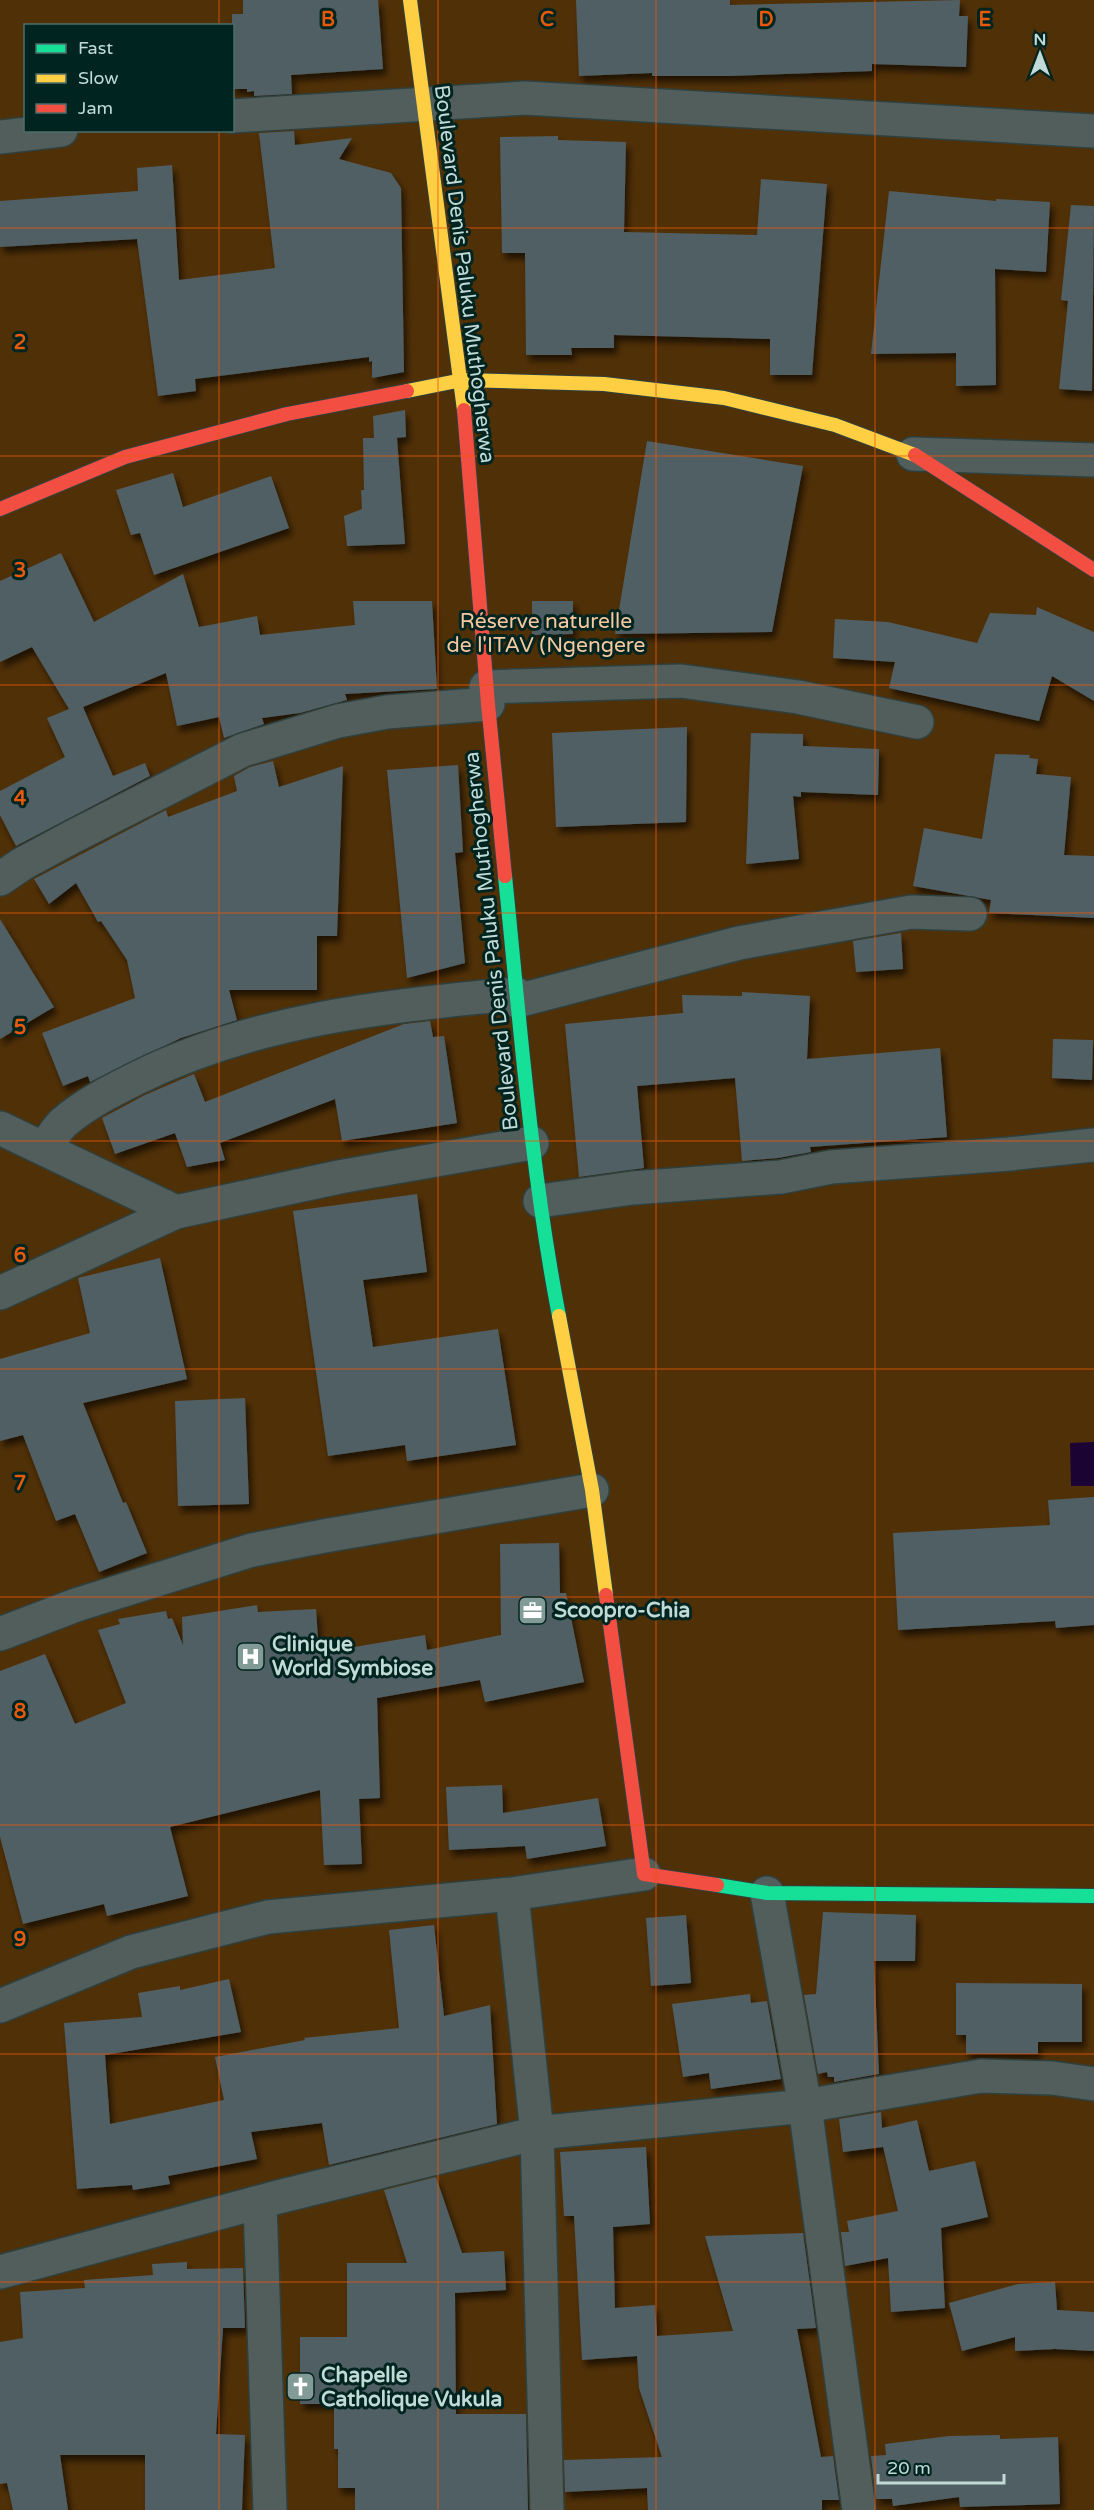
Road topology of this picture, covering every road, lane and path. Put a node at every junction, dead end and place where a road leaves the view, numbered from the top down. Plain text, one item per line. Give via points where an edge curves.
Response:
1 (410, 0) edge
2 (422, 103) junction
3 (234, 116) edge
4 (1094, 131) edge
5 (44, 132) edge
6 (0, 137) edge
7 (462, 380) junction
8 (913, 454) junction
9 (1094, 460) edge
10 (0, 509) edge
11 (1094, 570) edge
12 (487, 695) junction
13 (917, 722) dead end
14 (0, 879) edge
15 (970, 914) dead end
16 (517, 998) junction
17 (0, 1128) edge
18 (532, 1143) junction
19 (1094, 1145) edge
20 (44, 1149) junction
21 (540, 1201) junction
22 (176, 1212) junction
23 (0, 1293) edge
24 (592, 1490) junction
25 (0, 1634) edge
26 (644, 1874) junction
27 (767, 1893) junction
28 (512, 1894) junction
29 (1094, 1896) edge
30 (0, 2006) edge
31 (1094, 2084) edge
32 (805, 2106) junction
33 (537, 2133) junction
34 (260, 2202) junction
35 (0, 2271) edge
36 (270, 2510) edge
37 (547, 2510) edge
38 (859, 2510) edge

1 - 2 street, Boulevard Denis Paluku Muthogherwa
2 - 3 street
2 - 4 street via 525,98
2 - 7 street, Boulevard Denis Paluku Muthogherwa
5 - 6 street
7 - 8 street via 604,384 724,398 835,425
7 - 10 street via 287,414 125,458
7 - 12 street, Boulevard Denis Paluku Muthogherwa
8 - 9 street
8 - 11 street
12 - 13 street via 681,681 798,697
12 - 14 street via 348,719 243,750 72,837
12 - 16 street, Boulevard Denis Paluku Muthogherwa
15 - 16 street via 911,912 739,943
16 - 18 street, Boulevard Denis Paluku Muthogherwa
16 - 20 street via 457,999 287,1024 213,1046 103,1095 62,1124
17 - 20 street
18 - 21 street, Boulevard Denis Paluku Muthogherwa
18 - 22 street via 339,1177
19 - 21 street via 831,1167 782,1177 632,1188
20 - 22 street
21 - 24 street, Boulevard Denis Paluku Muthogherwa
22 - 23 street
24 - 25 street via 252,1550 76,1605
24 - 26 street, Boulevard Denis Paluku Muthogherwa
26 - 27 street
26 - 28 street
27 - 29 street
27 - 32 street
28 - 30 street via 268,1917 130,1952
28 - 33 street
31 - 32 street via 1052,2078 981,2076
32 - 33 street
32 - 38 street
33 - 34 street
33 - 37 street
34 - 35 street
34 - 36 street

